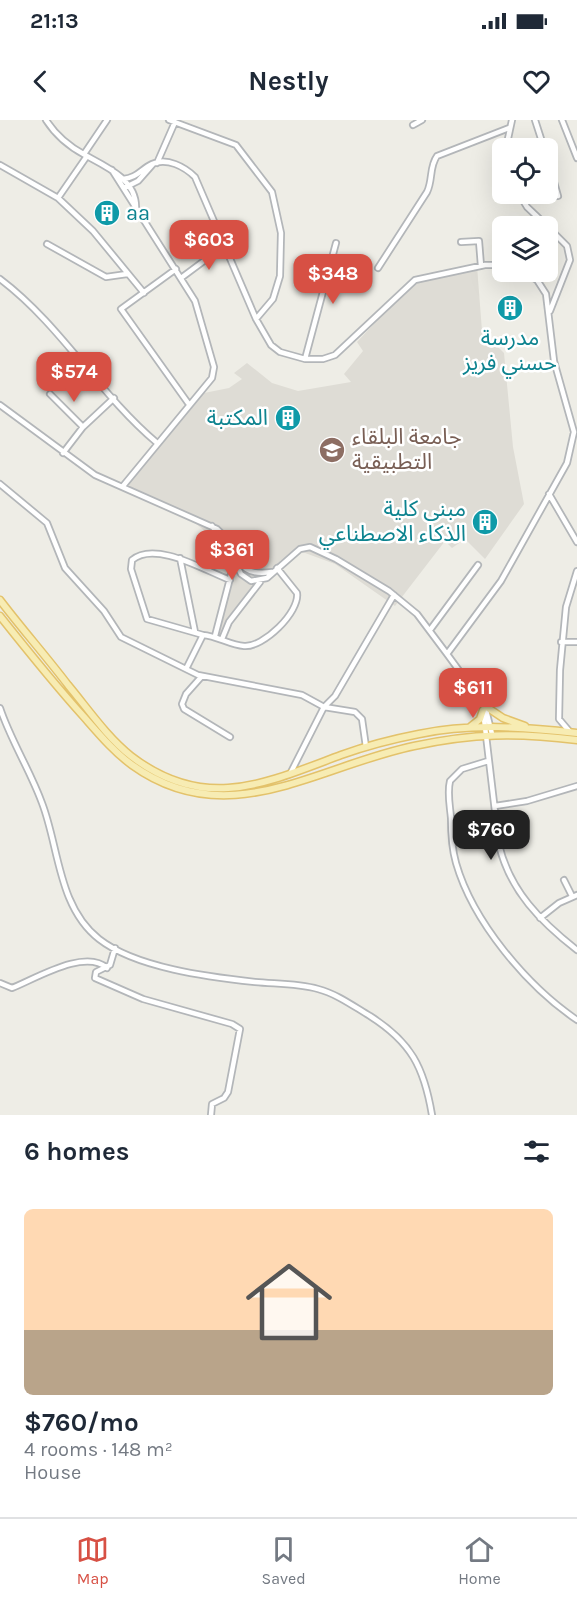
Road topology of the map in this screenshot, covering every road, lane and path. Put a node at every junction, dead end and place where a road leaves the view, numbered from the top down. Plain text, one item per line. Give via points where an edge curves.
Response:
1 (46, 120) edge
2 (107, 120) edge
3 (169, 120) edge
4 (422, 120) edge
5 (512, 120) edge
6 (535, 120) edge
7 (562, 120) edge
8 (175, 122) junction
9 (413, 125) dead end
10 (509, 128) junction
11 (508, 138) edge
12 (541, 138) edge
13 (85, 155) junction
14 (577, 158) edge
15 (155, 163) junction
16 (0, 165) edge
17 (112, 170) junction
18 (123, 179) junction
19 (126, 187) junction
20 (58, 198) junction
21 (525, 204) edge
22 (536, 216) edge
23 (558, 237) edge
24 (460, 242) dead end
25 (336, 243) dead end
26 (47, 244) dead end
27 (224, 246) junction
28 (577, 250) edge
29 (569, 254) junction
30 (481, 266) junction
31 (492, 266) edge
32 (378, 268) dead end
33 (176, 269) junction
34 (129, 275) junction
35 (181, 278) junction
36 (0, 279) edge
37 (536, 282) edge
38 (144, 293) junction
39 (549, 313) junction
40 (256, 319) junction
41 (305, 359) junction
42 (51, 394) dead end
43 (114, 398) junction
44 (188, 403) junction
45 (0, 405) edge
46 (83, 427) junction
47 (576, 434) edge
48 (156, 442) junction
49 (63, 453) junction
50 (0, 484) edge
51 (123, 486) junction
52 (549, 494) junction
53 (212, 526) junction
54 (577, 543) edge
55 (180, 558) junction
56 (234, 563) junction
57 (478, 565) dead end
58 (275, 570) junction
59 (577, 571) edge
60 (230, 580) junction
61 (260, 581) junction
62 (394, 595) junction
63 (0, 600) edge
64 (0, 616) edge
65 (430, 630) junction
66 (195, 632) junction
67 (203, 635) junction
68 (215, 636) junction
69 (222, 639) junction
70 (561, 642) junction
71 (577, 642) edge
72 (33, 643) junction
73 (26, 650) junction
74 (447, 654) junction
75 (186, 669) junction
76 (202, 676) junction
77 (0, 708) edge
78 (324, 708) junction
79 (484, 708) junction
80 (468, 728) junction
81 (534, 729) junction
82 (489, 730) junction
83 (574, 733) edge
84 (230, 737) dead end
85 (577, 740) edge
86 (366, 747) junction
87 (488, 760) junction
88 (288, 776) junction
89 (577, 786) edge
90 (495, 806) junction
91 (564, 880) dead end
92 (574, 896) edge
93 (540, 918) junction
94 (115, 948) junction
95 (577, 950) edge
96 (107, 968) junction
97 (0, 983) edge
98 (577, 1020) edge
99 (211, 1115) edge
100 (432, 1115) edge

1 - 13 street
2 - 13 street
3 - 8 street
4 - 9 street
5 - 10 street
6 - 12 street
7 - 14 street
8 - 15 street
8 - 40 street via 236,145 273,192 281,233 280,276 273,299
10 - 11 street
10 - 32 street via 437,156 427,192
13 - 17 street
13 - 20 street
15 - 18 street via 141,174
15 - 19 street via 138,181
15 - 27 street via 179,165 195,177
16 - 20 street
17 - 18 street
17 - 19 street
18 - 19 street
19 - 33 street
20 - 34 street via 93,231
21 - 22 street
23 - 29 street
24 - 30 street via 478,240
25 - 41 street
26 - 34 street via 106,277
27 - 35 street
27 - 40 street
28 - 29 street
29 - 39 street
30 - 31 street
30 - 41 street via 415,280 336,354
33 - 35 street
33 - 38 street
34 - 38 street
35 - 44 street via 195,301 214,367 212,378
36 - 43 street via 69,345
37 - 39 street via 542,286
38 - 44 street via 120,309
39 - 47 street via 554,361
40 - 41 street via 274,348
42 - 46 street
43 - 46 street
43 - 48 street via 136,426
44 - 48 street
45 - 49 street
46 - 49 street
47 - 52 street via 570,456
48 - 51 street
49 - 51 street via 95,475
50 - 75 street via 47,523 65,568 121,636
51 - 53 street
52 - 54 street
52 - 74 street via 501,581
53 - 56 street
53 - 58 street via 225,535 248,572
55 - 60 street
55 - 66 street
55 - 66 street via 167,554 137,557 132,560 131,569 147,618
56 - 60 street
56 - 61 street via 245,578
57 - 65 street
58 - 61 street
58 - 62 street via 300,549 310,547
58 - 69 street via 297,593 291,613 260,644 244,646
59 - 70 street
60 - 68 street
61 - 69 street via 229,622
62 - 65 street
62 - 78 street via 335,696
63 - 72 main road
64 - 73 main road
65 - 74 street
66 - 67 street
67 - 68 street
67 - 75 street
68 - 69 street
70 - 71 street
70 - 83 street via 559,714 561,722
72 - 73 main road
72 - 88 main road via 118,743 154,770 186,783 218,789 250,787
73 - 82 main road via 117,753 148,775 190,792 222,796 261,793 385,752
74 - 79 street
75 - 76 street
76 - 78 street via 302,695
76 - 84 street via 186,694 184,709
77 - 94 street via 9,735 35,784 58,864 78,915 99,939
78 - 86 street via 359,715
78 - 88 street
79 - 80 main road via 480,720
79 - 81 main road
79 - 82 street
80 - 82 main road
80 - 86 main road
81 - 82 main road
81 - 83 main road
82 - 85 main road
82 - 87 street
86 - 88 main road
87 - 90 street
87 - 98 street via 462,769 450,781 456,862 477,912 491,932 533,985
89 - 90 street
90 - 93 street via 504,866 519,894
91 - 92 street
92 - 93 street
93 - 95 street
94 - 96 street
94 - 100 street via 160,966 254,982 302,985 339,997 408,1046 422,1072
96 - 97 street via 89,960 12,988
96 - 99 street via 96,972 95,978 128,994 240,1029 228,1092 212,1104

